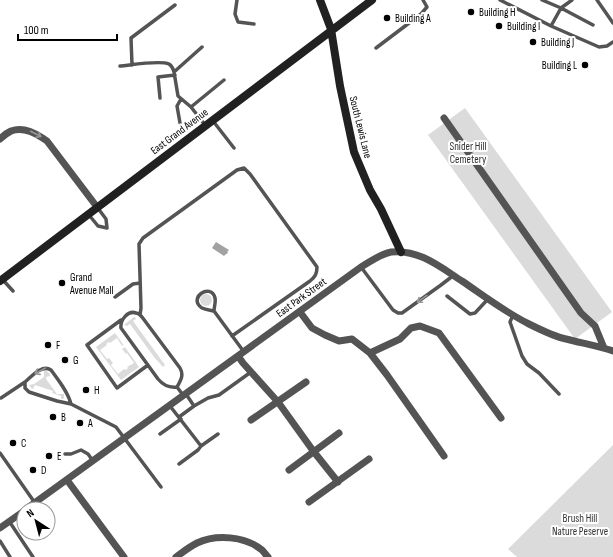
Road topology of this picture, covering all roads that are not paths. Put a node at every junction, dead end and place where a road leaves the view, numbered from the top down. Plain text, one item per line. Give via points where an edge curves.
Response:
1 (237, 0) edge
2 (320, 0) edge
3 (372, 0) edge
4 (423, 0) edge
5 (500, 0) edge
6 (542, 0) edge
7 (572, 0) edge
8 (597, 0) edge
9 (550, 2) edge
10 (175, 5) dead end
11 (561, 8) junction
12 (613, 23) edge
13 (254, 24) dead end
14 (593, 25) dead end
15 (551, 26) junction
16 (331, 30) junction
17 (613, 42) edge
18 (202, 47) dead end
19 (376, 48) dead end
20 (132, 65) junction
21 (120, 66) dead end
22 (174, 73) junction
23 (224, 80) dead end
24 (160, 98) dead end
25 (181, 99) junction
26 (191, 107) junction
27 (444, 118) dead end
28 (180, 123) dead end
29 (208, 123) junction
30 (0, 139) edge
31 (234, 148) dead end
32 (97, 207) junction
33 (88, 214) junction
34 (401, 252) junction
35 (361, 267) junction
36 (454, 275) junction
37 (1, 280) edge
38 (140, 283) junction
39 (13, 291) dead end
40 (447, 296) dead end
41 (115, 297) dead end
42 (488, 298) junction
43 (214, 311) junction
44 (300, 312) junction
45 (140, 315) junction
46 (513, 315) junction
47 (122, 320) junction
48 (232, 336) junction
49 (604, 348) junction
50 (613, 351) edge
51 (370, 353) junction
52 (241, 354) junction
53 (148, 366) junction
54 (251, 372) junction
55 (25, 382) junction
56 (306, 382) dead end
57 (177, 387) junction
58 (559, 394) dead end
59 (185, 395) junction
60 (1, 398) dead end
61 (278, 402) junction
62 (71, 404) junction
63 (170, 406) junction
64 (194, 406) junction
65 (180, 418) junction
66 (501, 418) dead end
67 (251, 420) dead end
68 (339, 433) dead end
69 (160, 434) dead end
70 (218, 434) dead end
71 (124, 438) junction
72 (201, 446) junction
73 (314, 452) junction
74 (0, 453) edge
75 (65, 454) dead end
76 (444, 456) dead end
77 (369, 459) dead end
78 (93, 461) junction
79 (180, 464) dead end
80 (290, 470) dead end
81 (67, 480) junction
82 (338, 482) junction
83 (160, 487) dead end
84 (34, 501) edge
85 (38, 501) edge
86 (309, 502) dead end
87 (16, 517) edge
88 (9, 522) junction
89 (0, 528) edge
90 (0, 541) edge
91 (10, 557) edge
92 (34, 557) edge
93 (124, 557) edge
94 (176, 557) edge
95 (268, 557) edge

1 - 13 lane via 235,14 238,22
2 - 16 street, South Lewis Lane
3 - 16 street, East Grand Avenue
4 - 19 lane via 427,7 421,14
5 - 15 lane
6 - 9 lane
7 - 11 lane
8 - 12 lane
9 - 11 lane
10 - 20 lane via 131,38
11 - 14 lane
11 - 15 lane
15 - 17 lane via 599,47
16 - 29 street, East Grand Avenue
16 - 34 street, South Lewis Lane via 354,152
18 - 22 lane
20 - 21 lane
20 - 22 lane via 166,63 171,65
22 - 24 lane via 158,77
22 - 25 lane via 178,96
23 - 26 lane
25 - 26 lane
25 - 28 lane via 177,106
26 - 29 lane
27 - 49 street via 572,301 595,326
29 - 31 lane
29 - 32 street, East Grand Avenue
30 -> 32 street via 10,131 29,130 48,141
32 - 33 street, East Grand Avenue
32 - 33 lane via 106,219 107,228 98,226
33 - 37 street, East Grand Avenue
34 - 35 street, East Park Street via 389,253
34 - 36 street, East Park Street via 416,254
36 -> 35 lane via 411,307 398,313 393,310
35 - 44 street, East Park Street
36 - 42 street, East Park Street
37 - 39 lane
38 - 41 lane via 133,284
38 - 45 lane
38 - 48 lane via 139,244 143,238 237,170 244,168 317,267 317,272 310,281
40 - 42 lane via 470,314 475,313
42 - 46 street, East Park Street
43 - 43 lane via 213,294 201,292 197,302 199,306
43 - 48 lane
44 - 51 street via 312,328 339,341 352,339
44 - 52 street, East Park Street
45 - 47 lane via 132,313
45 - 57 lane via 181,370 182,376
46 - 49 street, East Park Street via 564,339
46 - 58 lane via 510,322 522,356
47 - 53 lane via 121,328
47 - 53 lane via 87,345 117,388
48 - 52 lane
49 - 50 street, East Park Street
51 - 66 street via 400,338 412,328 420,326 439,332
51 - 76 street
52 - 54 street
52 - 59 street, East Park Street
53 - 57 lane via 162,383
54 - 61 street
54 - 64 lane via 219,395
55 - 60 lane
55 - 62 lane via 24,388 29,392
62 -> 55 lane via 67,393 48,368 43,368
56 - 61 street
57 - 59 lane
59 - 63 street, East Park Street
59 - 64 lane
61 - 67 street
61 - 73 street
62 - 71 lane via 116,427
63 - 65 lane
63 - 71 street, East Park Street
64 - 65 lane
65 - 69 lane
65 - 72 lane
68 - 73 street
70 - 72 lane
71 - 78 street, East Park Street
71 - 83 lane
72 - 79 lane
73 - 80 street
73 - 82 street
74 - 84 lane
75 - 78 lane via 81,450
77 - 82 street
78 - 81 street, East Park Street
81 - 85 street, East Park Street
81 - 93 street
82 - 86 street
87 - 88 street, East Park Street
88 - 89 street, East Park Street
88 - 92 lane
90 - 91 lane
94 - 95 street via 201,542 227,538 252,543

